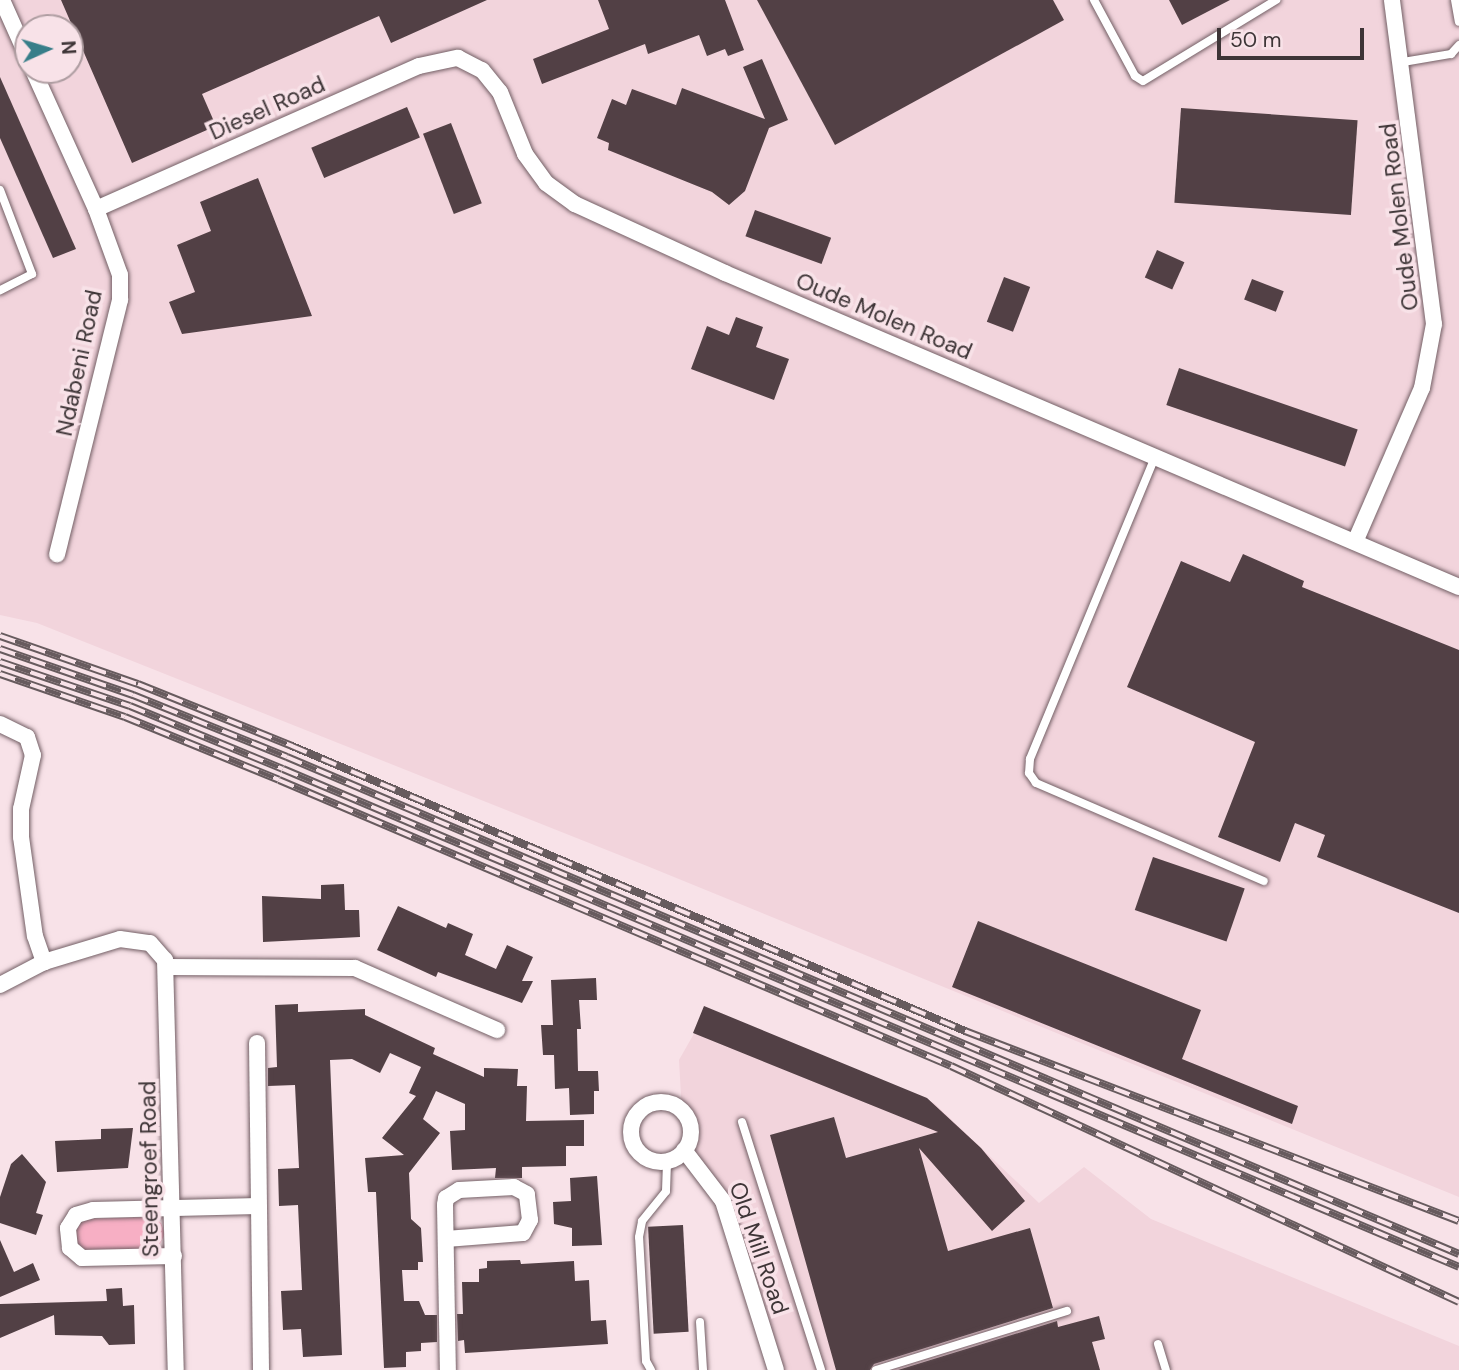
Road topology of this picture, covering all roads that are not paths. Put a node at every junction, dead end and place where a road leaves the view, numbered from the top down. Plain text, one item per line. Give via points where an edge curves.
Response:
1 (2, 0) edge
2 (1094, 0) edge
3 (1276, 0) edge
4 (1392, 0) edge
5 (1455, 0) edge
6 (1459, 22) edge
7 (14, 27) edge
8 (1459, 45) edge
9 (458, 58) joint
10 (1403, 62) junction
11 (39, 84) edge
12 (0, 190) edge
13 (96, 209) junction
14 (9, 210) junction
15 (0, 214) edge
16 (0, 290) edge
17 (1155, 457) junction
18 (1355, 542) junction
19 (58, 554) dead end
20 (1459, 587) edge
21 (0, 724) edge
22 (1264, 881) dead end
23 (44, 962) junction
24 (167, 967) junction
25 (0, 985) edge
26 (498, 1030) dead end
27 (257, 1043) dead end
28 (742, 1122) dead end
29 (684, 1150) junction
30 (667, 1161) junction
31 (258, 1206) junction
32 (172, 1209) junction
33 (446, 1239) junction
34 (174, 1256) junction
35 (1067, 1311) dead end
36 (700, 1322) dead end
37 (1158, 1344) dead end
38 (176, 1370) edge
39 (261, 1370) edge
40 (448, 1370) edge
41 (651, 1370) edge
42 (703, 1370) edge
43 (776, 1370) edge
44 (821, 1370) edge
45 (876, 1370) edge
46 (1166, 1370) edge

1 - 7 street
2 - 3 lane via 1135,76 1143,81
4 - 10 street, Oude Molen Road
5 - 6 lane
8 - 10 lane via 1451,54
9 - 13 street, Diesel Road via 419,66
9 - 17 street, Oude Molen Road via 500,92 526,154 546,183 575,204
10 - 18 street, Oude Molen Road via 1434,324 1422,388
11 - 13 street, Ndabeni Road
12 - 14 lane
13 - 19 street, Ndabeni Road via 120,275 120,300
14 - 15 lane
14 - 16 lane via 32,274
17 - 18 street, Oude Molen Road
17 - 22 lane via 1030,759 1029,773 1036,783
18 - 20 street, Oude Molen Road
21 - 23 street via 27,737 33,755 21,809 21,837 35,936
23 - 24 street via 120,939 150,943 159,949
23 - 25 street
24 - 26 street via 355,968
24 - 32 street, Steengroef Road
27 - 31 street
28 - 44 lane
29 - 30 street
29 - 30 street via 691,1130 683,1111 665,1102 645,1106 632,1122 633,1143 647,1158
29 - 43 street, Old Mill Road via 723,1200
30 - 41 lane via 666,1191 642,1221 639,1237 646,1361
31 - 32 street
31 - 39 street
32 - 34 street, Steengroef Road
32 - 34 street via 83,1212 71,1220 68,1240 75,1252 92,1260
33 - 33 street via 445,1205 451,1192 514,1187 527,1194 530,1220 523,1233
33 - 40 street
34 - 38 street, Steengroef Road
35 - 45 lane
36 - 42 lane
37 - 46 lane

